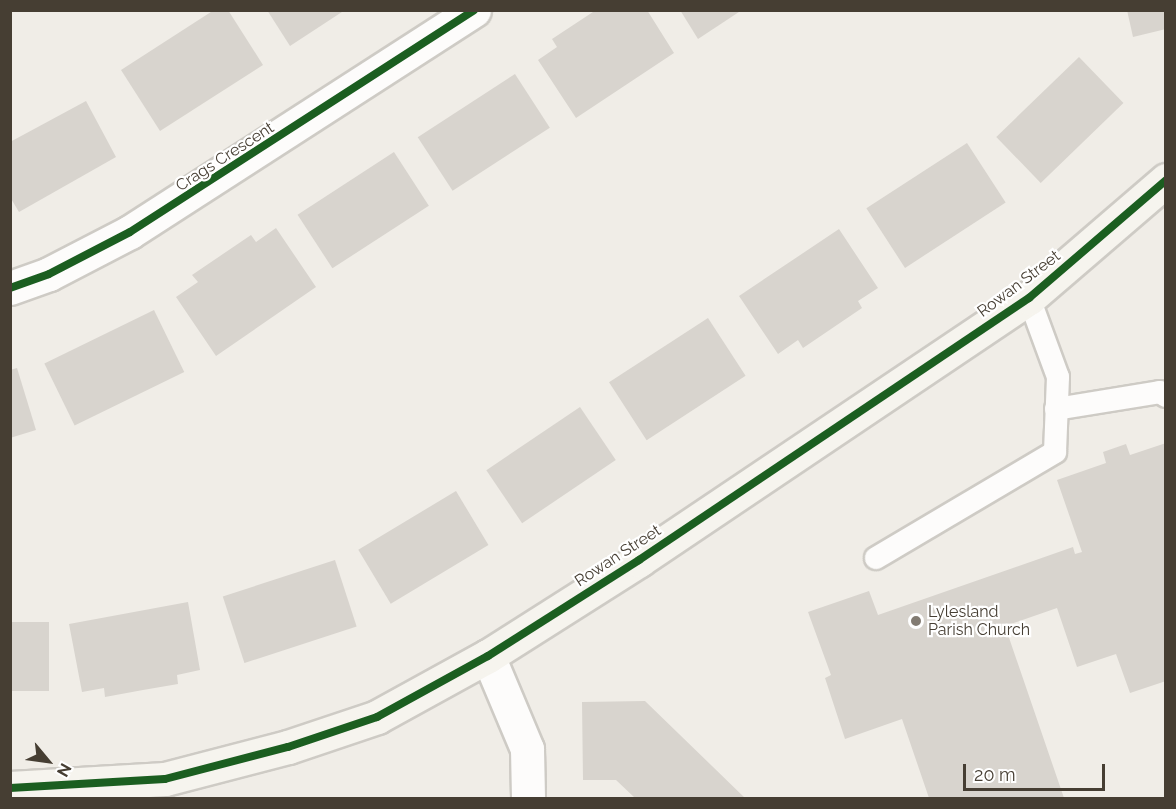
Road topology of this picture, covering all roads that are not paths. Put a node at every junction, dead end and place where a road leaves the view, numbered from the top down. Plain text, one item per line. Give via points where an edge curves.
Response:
1 (474, 10) edge
2 (1166, 180) edge
3 (10, 288) edge
4 (1029, 298) junction
5 (1166, 396) edge
6 (1056, 409) junction
7 (876, 558) dead end
8 (488, 656) junction
9 (10, 788) edge
10 (166, 789) edge
11 (528, 798) edge

1 - 3 street, Crags Crescent via 140,227 49,274
2 - 4 street, Rowan Street
4 - 6 lane via 1058,377
4 - 8 street, Rowan Street via 639,560
5 - 6 lane via 1160,392
6 - 7 lane via 1055,452
8 - 10 street, Rowan Street via 377,717
8 - 11 street via 527,749
9 - 10 street, Rowan Street

